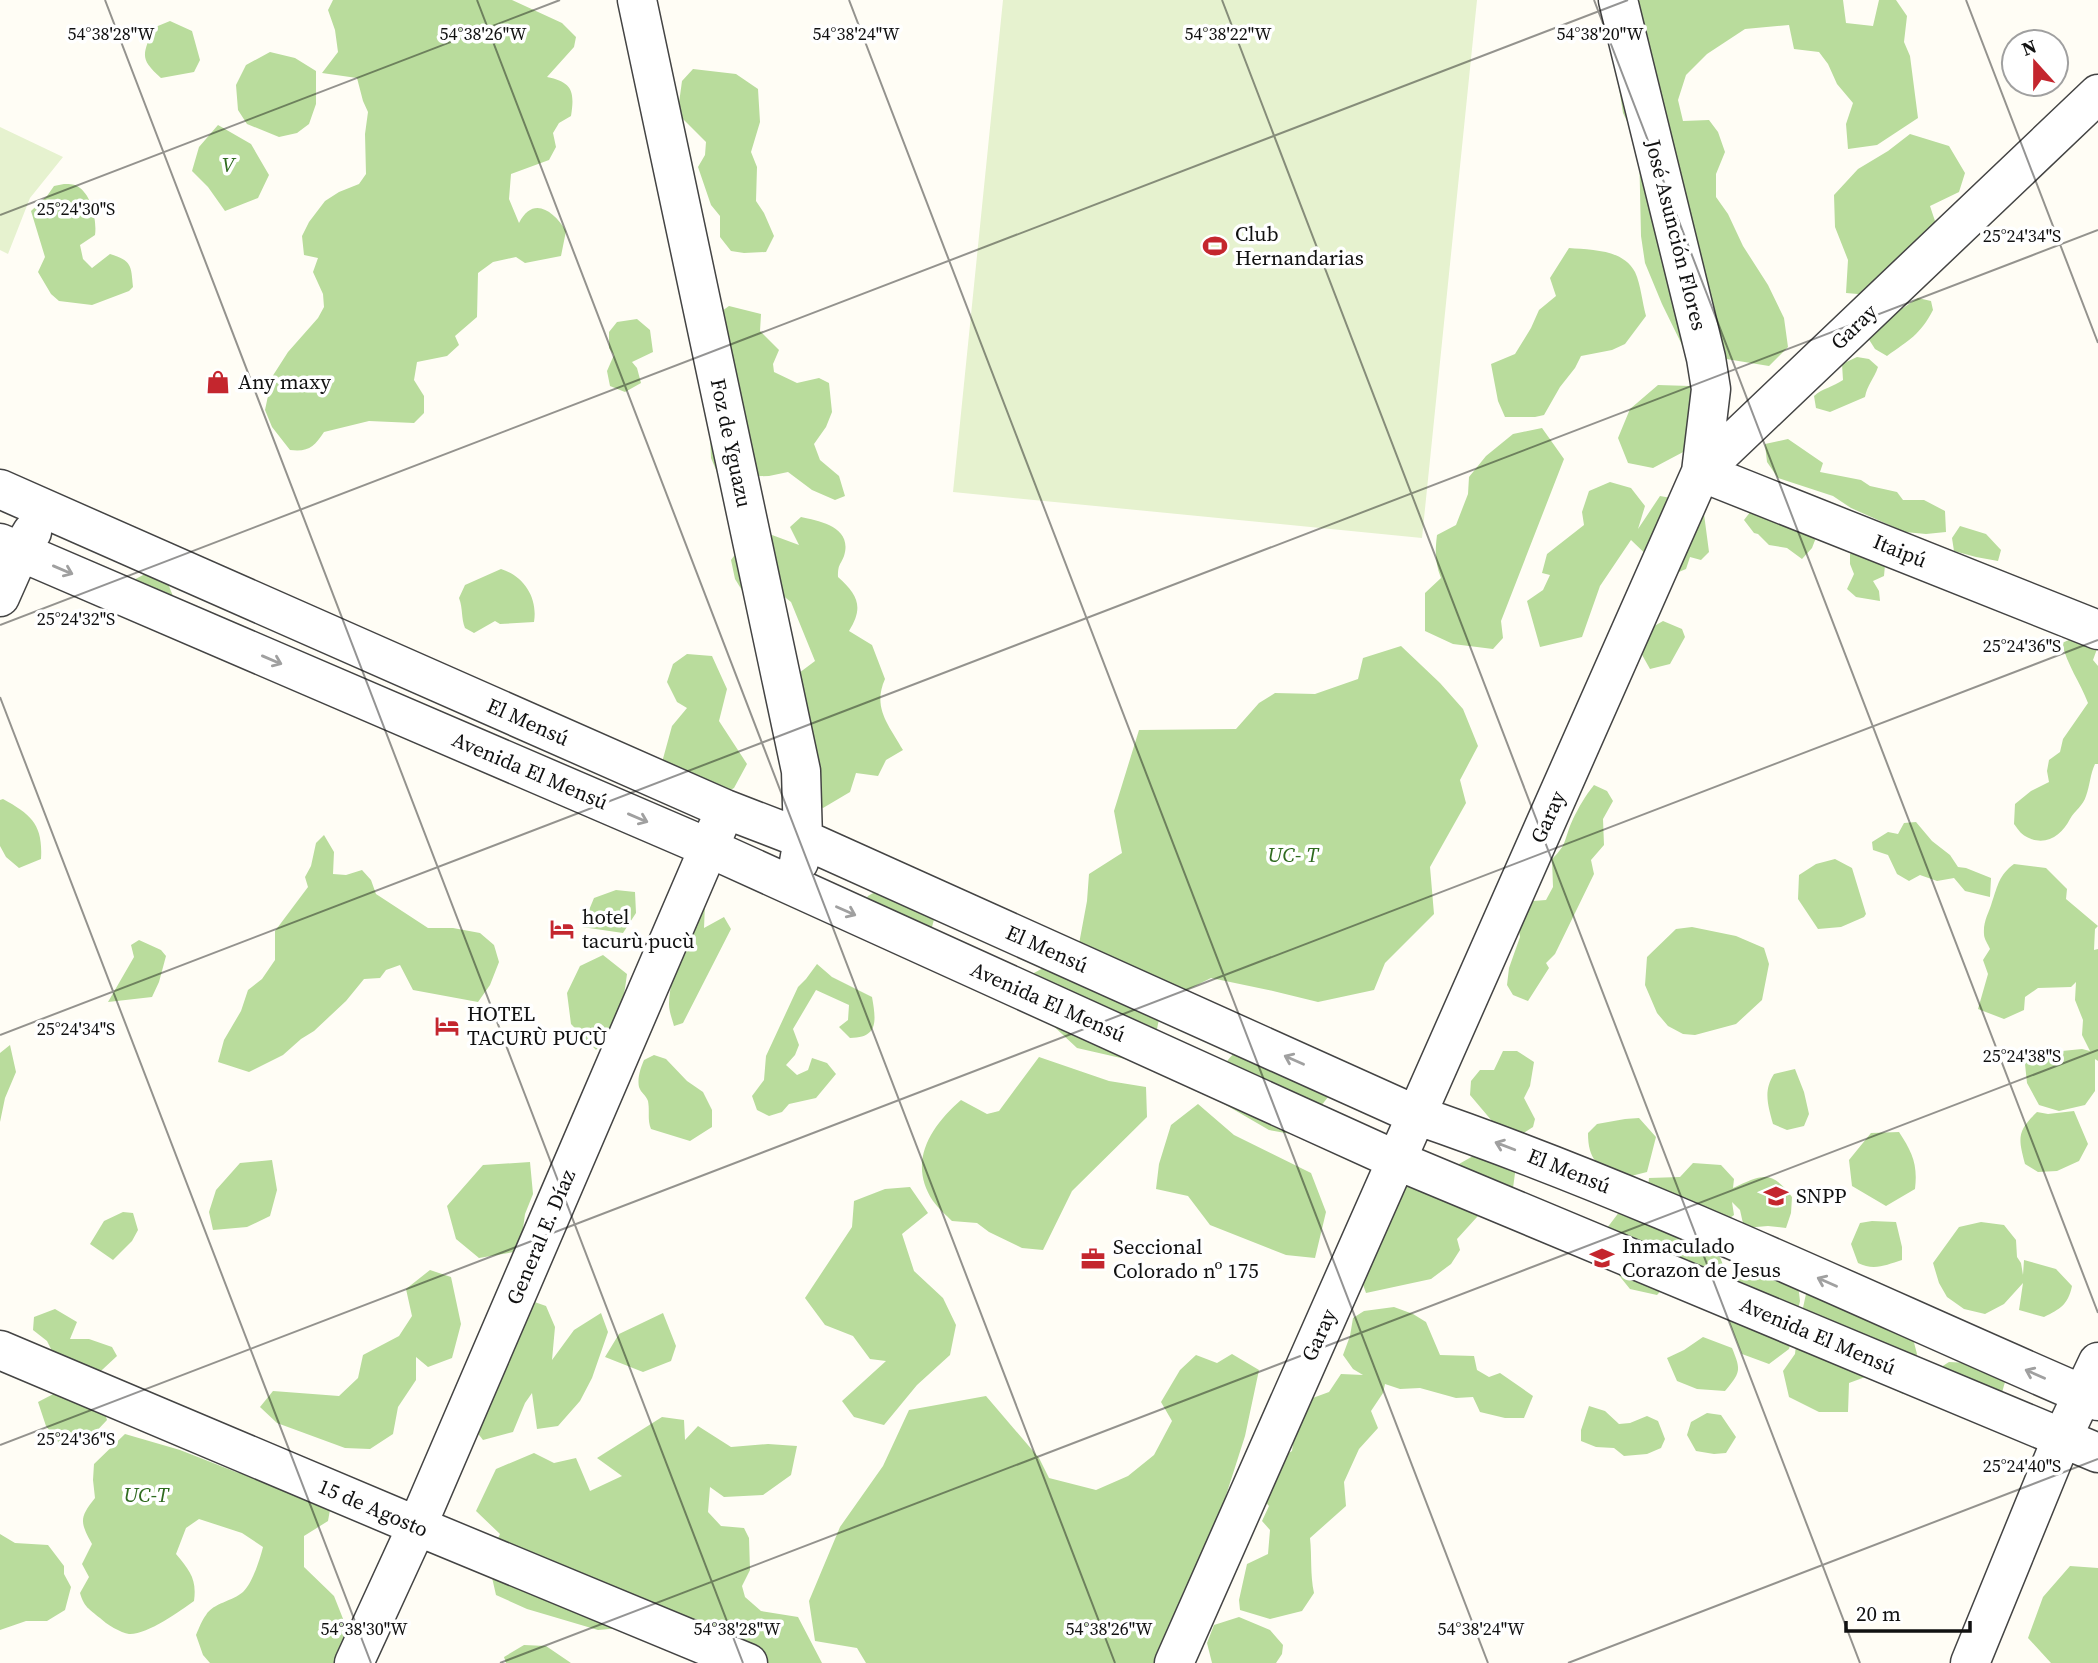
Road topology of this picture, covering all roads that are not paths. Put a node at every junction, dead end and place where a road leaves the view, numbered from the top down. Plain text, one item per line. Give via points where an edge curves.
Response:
1 (637, 0) edge
2 (1618, 0) edge
3 (2098, 94) edge
4 (1701, 472) junction
5 (0, 489) edge
6 (45, 509) junction
7 (10, 548) edge
8 (0, 597) edge
9 (2098, 630) edge
10 (725, 809) junction
11 (803, 839) junction
12 (709, 848) junction
13 (794, 887) junction
14 (1416, 1115) junction
15 (1396, 1160) junction
16 (0, 1350) edge
17 (2093, 1386) edge
18 (2062, 1438) junction
19 (2098, 1453) edge
20 (416, 1526) junction
21 (354, 1663) edge
22 (748, 1663) edge
23 (1174, 1663) edge
24 (1969, 1663) edge

1 - 11 street, Foz de Yguazu via 801,771
2 - 4 street, José Asunción Flores via 1706,358 1711,389
3 - 4 street, Garay
4 - 9 street, Itaipú
4 - 14 street, Garay
5 - 6 street, El Mensú
6 - 7 street
6 - 10 street, El Mensú
7 - 8 street
7 -> 12 street, Avenida El Mensú
10 - 11 street, El Mensú
10 - 12 street, General E. Díaz
11 - 13 street, Foz de Yguazu
14 -> 11 street, El Mensú
12 - 13 street, Avenida El Mensú
12 - 20 street, General E. Díaz
13 -> 15 street, Avenida El Mensú
14 - 15 street, Garay
17 -> 14 street, El Mensú via 1612,1188
15 - 18 street, Avenida El Mensú
15 - 23 street, Garay
16 - 20 street, 15 de Agosto
17 - 18 street
18 - 19 street, Avenida El Mensú
18 - 24 street
20 - 21 street, General E. Díaz
20 - 22 street, 15 de Agosto

